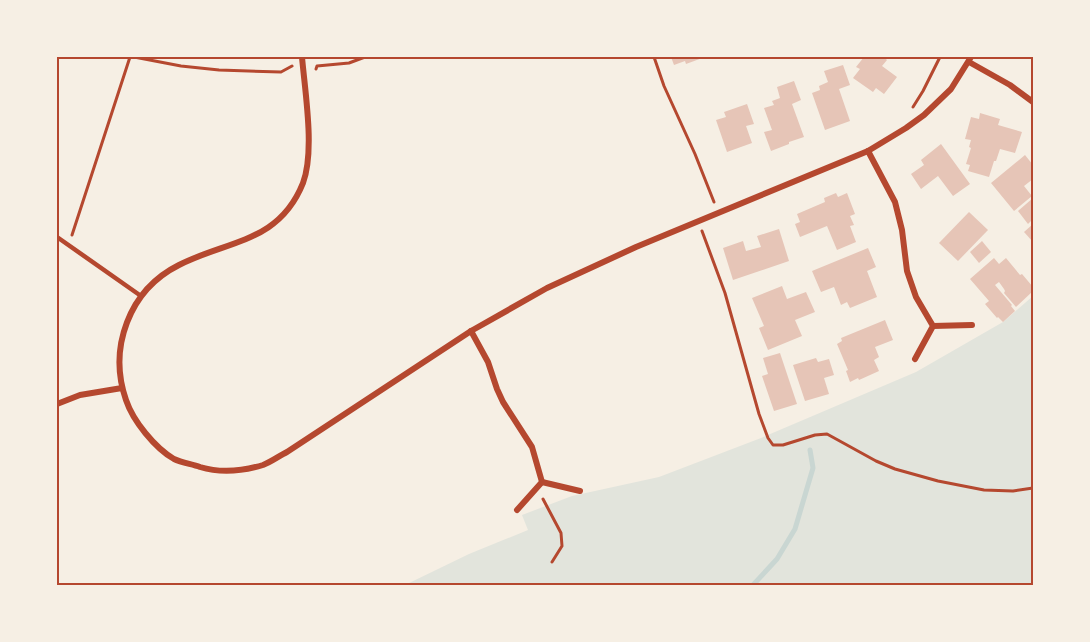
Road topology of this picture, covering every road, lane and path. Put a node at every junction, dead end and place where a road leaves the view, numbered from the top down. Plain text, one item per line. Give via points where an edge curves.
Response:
1 (132, 57) edge
2 (302, 57) edge
3 (364, 57) edge
4 (654, 57) edge
5 (940, 57) edge
6 (970, 59) edge
7 (303, 65) junction
8 (318, 66) junction
9 (314, 72) dead end
10 (1033, 102) edge
11 (909, 113) dead end
12 (868, 151) junction
13 (715, 204) dead end
14 (696, 222) junction
15 (57, 237) edge
16 (71, 238) dead end
17 (141, 297) junction
18 (972, 325) dead end
19 (933, 326) junction
20 (471, 331) junction
21 (915, 359) dead end
22 (122, 388) junction
23 (57, 404) edge
24 (542, 482) junction
25 (1033, 488) edge
26 (580, 491) dead end
27 (517, 510) dead end
28 (552, 561) dead end

1 - 7 path via 219,70 281,72
1 - 16 path
2 - 7 street
3 - 8 path via 350,63
4 - 13 path
5 - 11 path
6 - 10 street
6 - 12 street via 951,89 924,115
7 - 8 path
7 - 17 street via 309,154 303,182 290,207 258,235 179,265
8 - 9 path
12 - 14 street
12 - 19 street via 895,202 907,271
14 - 20 street via 547,288
14 - 25 path via 725,293 759,414 773,445 827,434 876,461 938,481 984,490
15 - 17 lane
17 - 22 street via 123,333 119,360
18 - 19 street
19 - 21 street
20 - 22 street via 287,453 238,470 204,468 174,459 140,427
20 - 24 street via 503,402 532,447
22 - 23 street via 80,395
24 - 26 street
24 - 27 street
24 - 28 path via 543,501 561,533 562,546

